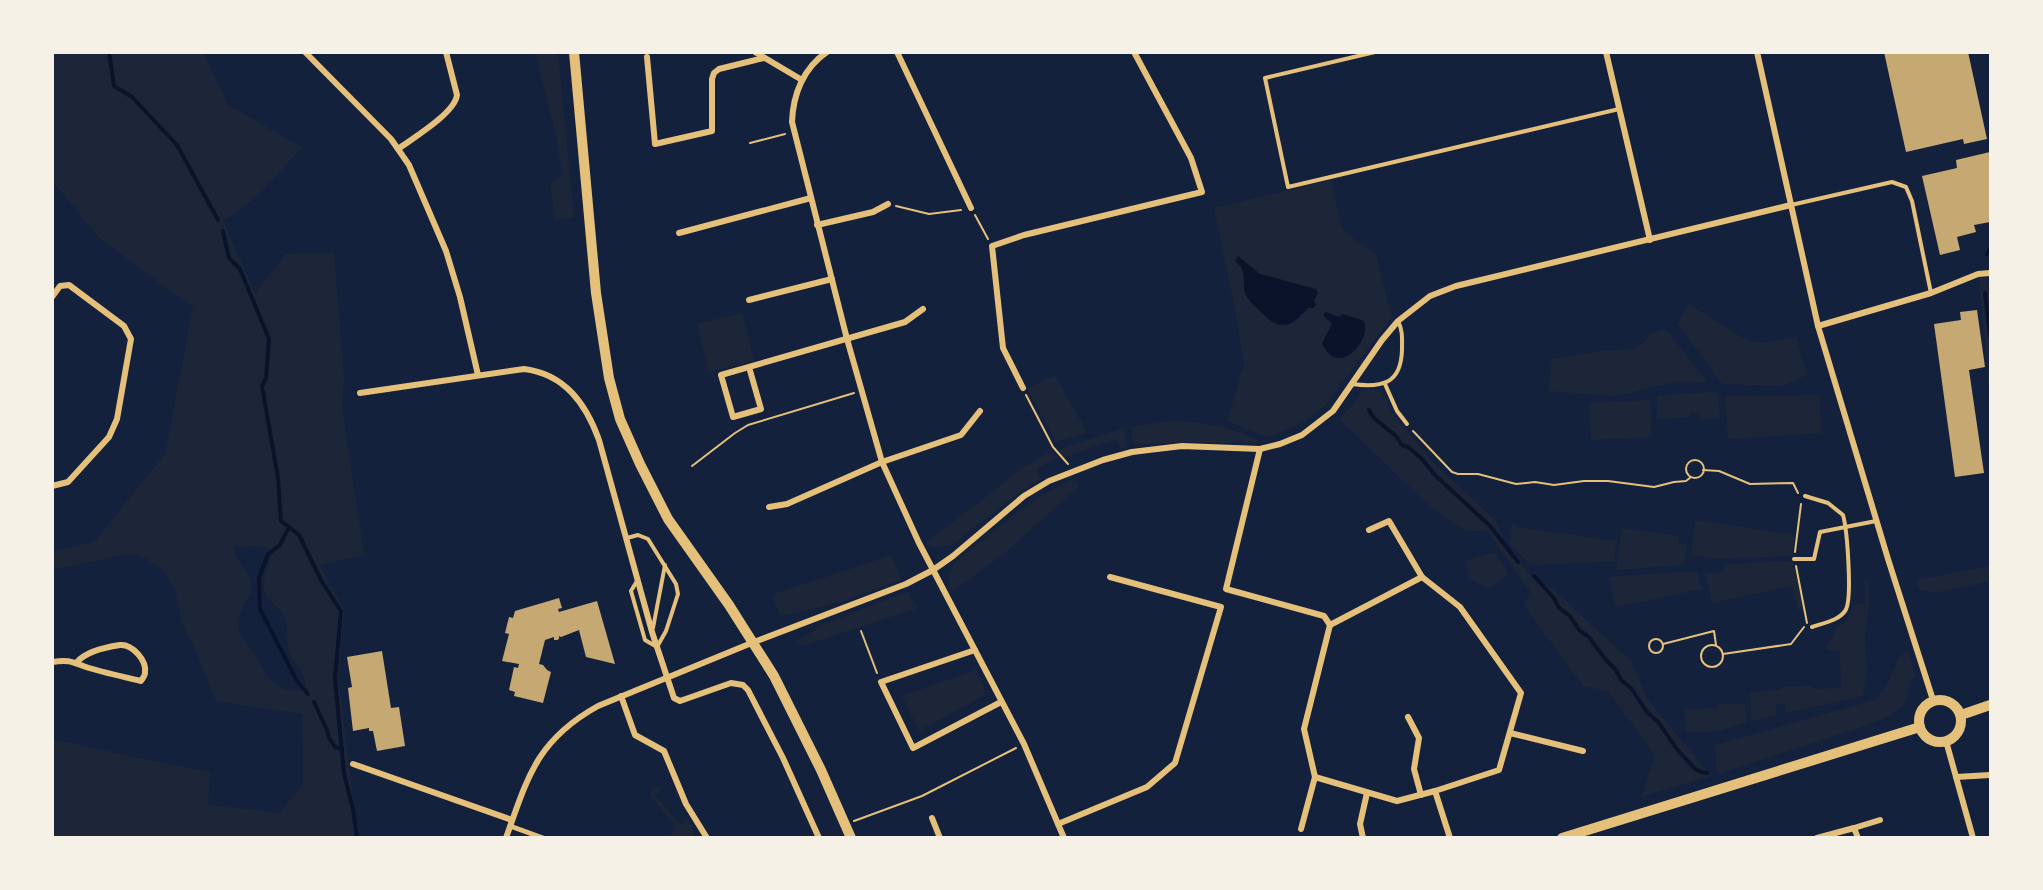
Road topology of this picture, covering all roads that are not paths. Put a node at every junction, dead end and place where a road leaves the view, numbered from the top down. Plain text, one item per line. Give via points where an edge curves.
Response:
1 (305, 52) edge
2 (446, 52) edge
3 (574, 52) edge
4 (755, 52) edge
5 (827, 52) edge
6 (897, 52) edge
7 (1134, 52) edge
8 (1375, 52) edge
9 (1606, 52) edge
10 (1756, 52) edge
11 (647, 57) dead end
12 (764, 58) junction
13 (801, 80) junction
14 (1619, 109) junction
15 (398, 149) junction
16 (811, 198) junction
17 (888, 204) road end
18 (1791, 205) junction
19 (972, 208) road end
20 (817, 225) junction
21 (680, 233) dead end
22 (1650, 240) junction
23 (1990, 273) edge
24 (832, 279) junction
25 (1931, 293) junction
26 (52, 297) edge
27 (749, 300) dead end
28 (923, 309) dead end
29 (1398, 321) junction
30 (1818, 326) junction
31 (848, 339) junction
32 (749, 367) junction
33 (478, 375) junction
34 (1352, 384) junction
35 (1385, 384) junction
36 (1023, 388) road end
37 (360, 393) dead end
38 (980, 411) dead end
39 (1407, 424) road end
40 (1260, 449) junction
41 (882, 462) junction
42 (52, 486) edge
43 (1805, 496) dead end
44 (769, 507) dead end
45 (1877, 520) junction
46 (1845, 528) junction
47 (1369, 530) dead end
48 (626, 539) junction
49 (1794, 559) road end
50 (665, 564) junction
51 (933, 570) junction
52 (1110, 577) dead end
53 (1422, 578) junction
54 (637, 581) junction
55 (1330, 625) junction
56 (1812, 627) dead end
57 (652, 632) junction
58 (753, 642) junction
59 (657, 646) junction
60 (975, 650) junction
61 (52, 662) edge
62 (77, 662) junction
63 (667, 678) junction
64 (621, 696) junction
65 (1933, 700) junction
66 (1001, 702) junction
67 (1990, 705) edge
68 (1961, 715) junction
69 (1408, 717) dead end
70 (1920, 727) junction
71 (1510, 733) junction
72 (1946, 741) junction
73 (1583, 751) dead end
74 (353, 764) dead end
75 (1990, 775) edge
76 (1315, 777) junction
77 (1956, 777) junction
78 (1435, 791) junction
79 (1367, 793) junction
80 (1421, 795) junction
81 (932, 818) dead end
82 (1880, 819) dead end
83 (511, 823) junction
84 (1058, 824) junction
85 (1854, 828) junction
86 (1300, 829) dead end
87 (506, 837) edge
88 (543, 837) edge
89 (707, 837) edge
90 (819, 837) edge
91 (851, 837) edge
92 (940, 837) edge
93 (1064, 837) edge
94 (1363, 837) edge
95 (1450, 837) edge
96 (1562, 837) edge
97 (1817, 837) edge
98 (1858, 837) edge
99 (1973, 837) edge

1 - 15 street
2 - 15 street via 456,101
3 - 58 main road via 596,293 614,401 668,519
4 - 12 street
5 - 13 street
6 - 19 street
7 - 36 street via 1191,158 1202,192 992,246 1004,348
8 - 14 lane via 1265,78 1288,187
9 - 14 street
10 - 18 street
11 - 12 street via 655,144 712,131 714,73
12 - 13 street
13 - 16 street via 793,111 794,132
14 - 22 street
15 - 33 street via 417,182 446,251
16 - 20 street
16 - 21 street
17 - 20 street via 873,212
18 - 22 street
18 - 25 lane via 1892,182 1906,187
18 - 30 street
20 - 24 street
22 - 29 street via 1456,286 1430,296
23 - 25 street
24 - 27 street
24 - 31 street
25 - 30 street
26 - 42 street via 60,286 69,285 124,326 131,339 117,419 109,437 68,482
28 - 31 street via 905,322
29 - 34 street
29 - 35 lane via 1402,330 1402,363 1395,377
30 - 45 street
31 - 32 street
31 - 41 street
32 - 32 street via 721,375 733,417 761,409
33 - 37 street
33 - 48 street via 536,371 574,393 587,411 599,440
34 - 35 lane
34 - 40 street via 1333,411 1310,429
35 - 39 lane
38 - 41 street via 962,435
40 - 51 street via 1182,446 1142,451 1073,471 1024,496
40 - 55 street via 1226,589 1324,616
41 - 44 street via 787,504
41 - 51 street
43 - 46 lane via 1839,510
45 - 46 lane
45 - 65 street
46 - 49 lane via 1820,532 1814,560
46 - 56 lane via 1848,607 1838,618
47 - 53 street via 1389,521
48 - 50 lane via 644,536
48 - 54 street
50 - 57 lane
50 - 59 lane via 678,594
51 - 58 street
51 - 60 street
52 - 84 street via 1221,608 1175,763 1147,787
53 - 55 street
53 - 71 street via 1460,607 1521,693
54 - 57 street
54 - 59 lane via 631,591 645,640
55 - 76 street via 1304,729
57 - 59 street
58 - 63 street
58 - 91 main road via 797,721
59 - 63 street
60 - 66 street
60 - 66 street via 881,682 913,748
61 - 62 street
62 - 62 street via 141,681 145,673 143,660 132,648 122,645 84,655
63 - 64 street
63 - 90 street via 674,698 680,701 731,683 746,688
64 - 83 street via 581,715 549,743 528,776
64 - 89 street via 635,735 664,751 686,804
65 - 68 main road via 1950,702
65 - 70 main road via 1921,711
66 - 84 street via 1024,744
67 - 68 main road
68 - 72 main road via 1959,731
69 - 80 street via 1419,738 1414,769
70 - 72 main road via 1930,740
70 - 96 main road
71 - 73 street
71 - 78 street via 1499,770
72 - 77 street
74 - 83 street
75 - 77 street
76 - 79 street
76 - 86 street
77 - 99 street
78 - 80 street
78 - 95 street
79 - 80 street via 1397,801
79 - 94 street via 1360,824
81 - 92 street
82 - 85 street
83 - 87 street
83 - 88 street
84 - 93 street
85 - 97 street
85 - 98 street

